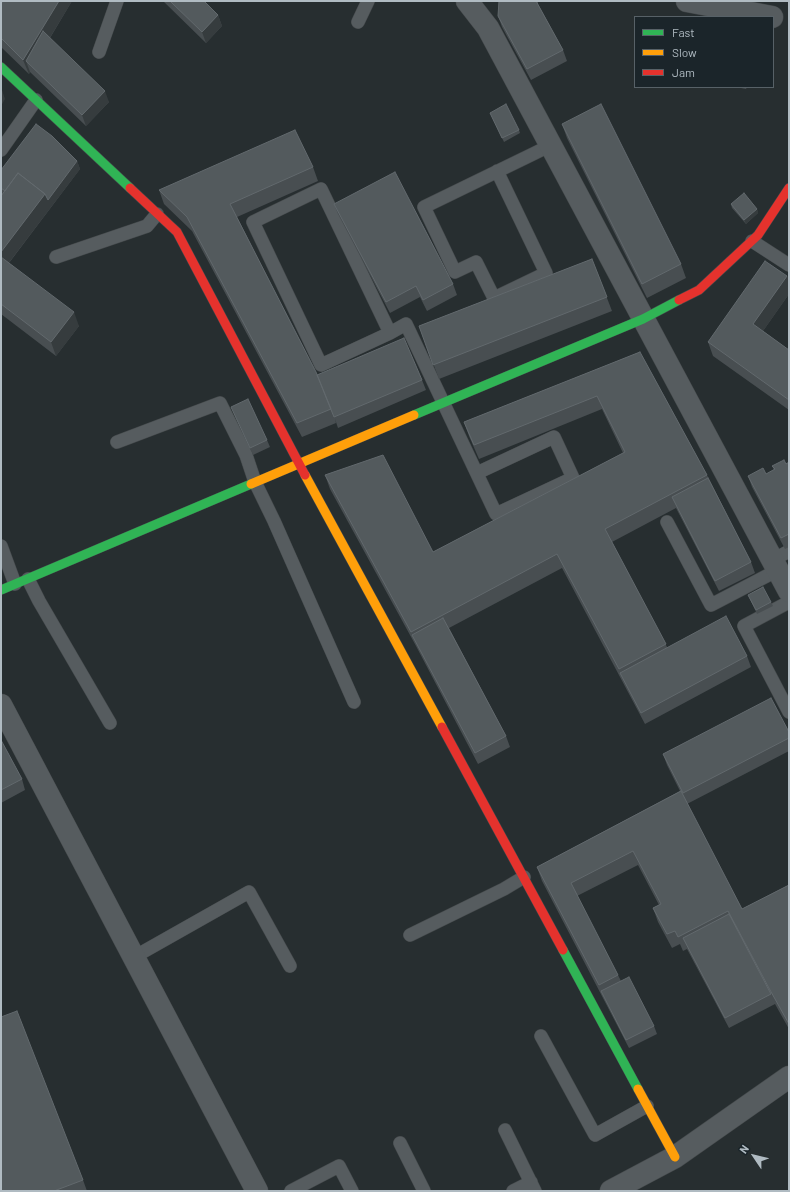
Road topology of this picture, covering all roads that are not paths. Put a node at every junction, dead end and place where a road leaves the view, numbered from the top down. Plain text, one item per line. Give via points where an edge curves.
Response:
1 (117, 1) edge
2 (368, 1) edge
3 (467, 1) edge
4 (687, 1) edge
5 (768, 16) edge
6 (774, 17) edge
7 (789, 20) edge
8 (358, 22) dead end
9 (100, 52) dead end
10 (1, 67) edge
11 (36, 100) junction
12 (551, 145) junction
13 (1, 150) edge
14 (497, 171) junction
15 (789, 188) edge
16 (158, 214) junction
17 (752, 241) junction
18 (56, 257) dead end
19 (789, 265) edge
20 (643, 319) junction
21 (390, 332) junction
22 (444, 402) junction
23 (117, 442) dead end
24 (299, 463) junction
25 (477, 473) junction
26 (255, 482) junction
27 (667, 522) dead end
28 (1, 546) edge
29 (780, 560) edge
30 (28, 579) junction
31 (15, 584) junction
32 (1, 590) edge
33 (789, 591) edge
34 (789, 602) edge
35 (354, 702) dead end
36 (1, 704) edge
37 (789, 712) edge
38 (110, 723) dead end
39 (524, 877) junction
40 (410, 935) dead end
41 (134, 958) junction
42 (290, 966) dead end
43 (541, 1036) dead end
44 (789, 1077) edge
45 (647, 1106) junction
46 (505, 1130) dead end
47 (400, 1143) dead end
48 (675, 1157) junction
49 (533, 1187) edge
50 (257, 1191) edge
51 (291, 1191) edge
52 (352, 1191) edge
53 (424, 1191) edge
54 (514, 1191) edge
55 (611, 1191) edge

1 - 9 lane
2 - 8 lane
3 - 12 street via 488,28
4 - 5 street
6 - 7 street
10 - 11 street
11 - 13 lane
11 - 16 street
12 - 14 lane
12 - 20 street
14 - 14 lane via 546,273 494,298 476,262 455,272 424,206
15 - 17 street
16 - 18 lane via 147,226
16 - 24 street via 177,232
17 - 19 lane
17 - 20 street via 699,290
20 - 22 street
20 - 29 street
21 - 21 lane via 321,189 253,222 321,365
21 - 22 lane via 406,324
22 - 24 street
22 - 25 lane
23 - 26 lane via 220,403 246,455
24 - 26 street
24 - 39 street
25 - 25 lane via 554,437 573,478 496,514
26 - 30 street
26 - 35 lane
27 - 29 lane via 711,605
28 - 31 lane
29 - 33 street
30 - 31 street
30 - 38 lane
31 - 32 street
34 - 37 lane via 744,626
36 - 41 street
39 - 40 lane
39 - 45 street
41 - 42 lane via 249,892
41 - 50 street
43 - 45 lane via 595,1135
44 - 48 street
45 - 48 street
46 - 49 lane
47 - 53 lane
48 - 55 street
49 - 54 lane
51 - 52 lane via 339,1166

